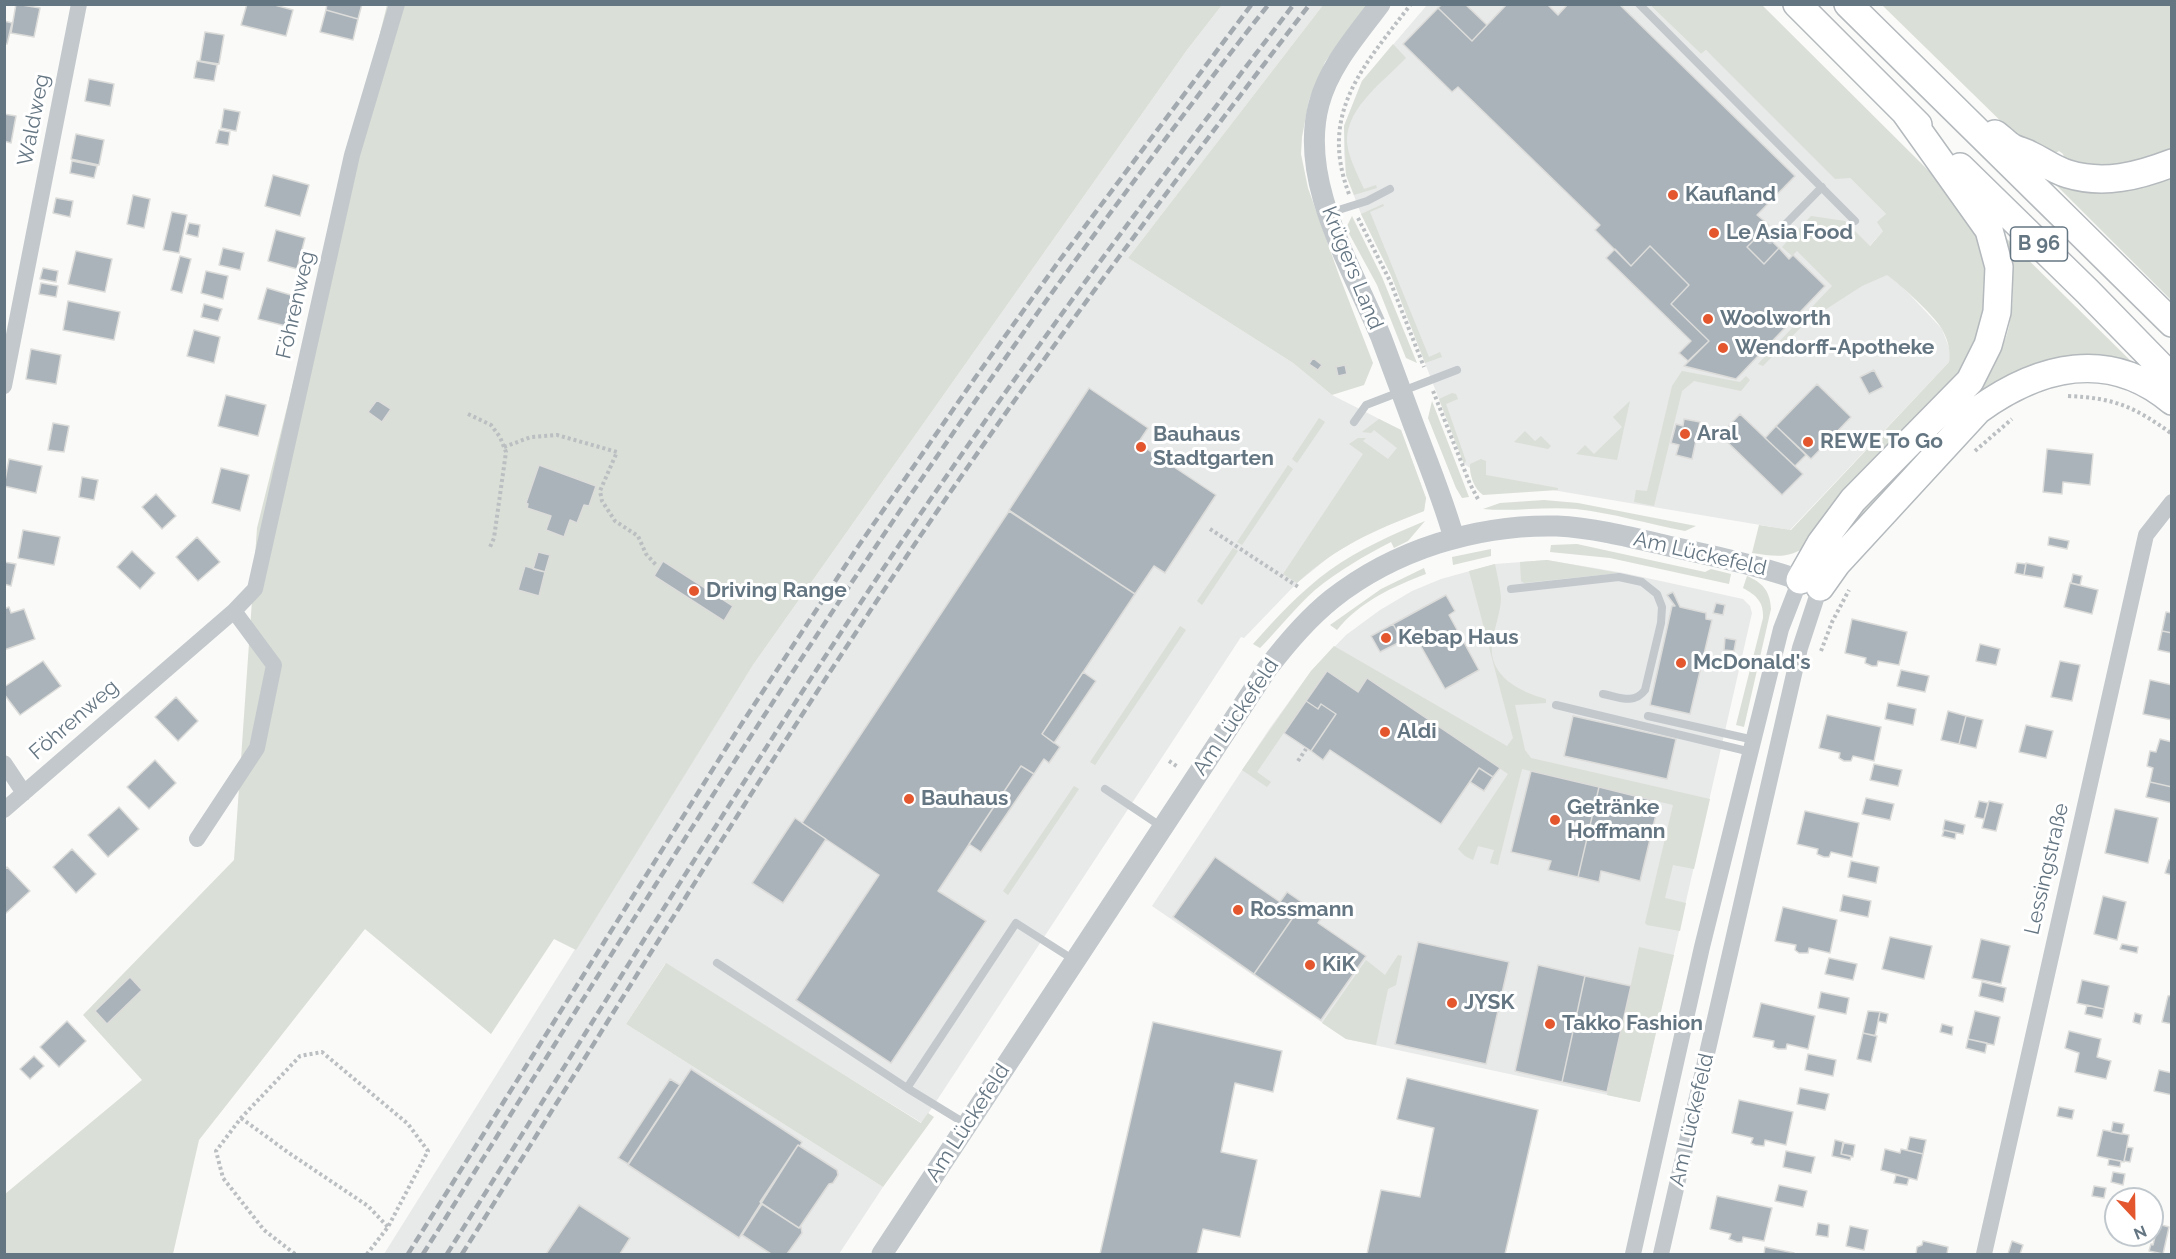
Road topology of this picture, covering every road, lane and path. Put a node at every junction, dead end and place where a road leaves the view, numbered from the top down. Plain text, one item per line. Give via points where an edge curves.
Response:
1 (79, 4) edge
2 (397, 4) edge
3 (1380, 4) edge
4 (1411, 4) edge
5 (1639, 4) edge
6 (1797, 4) edge
7 (1848, 4) edge
8 (1905, 61) junction
9 (1905, 112) junction
10 (2172, 163) edge
11 (1822, 187) junction
12 (1390, 189) dead end
13 (1353, 205) junction
14 (1329, 214) junction
15 (1856, 221) dead end
16 (1770, 240) dead end
17 (2172, 323) edge
18 (1458, 370) dead end
19 (2172, 378) edge
20 (1429, 380) junction
21 (4, 386) edge
22 (1402, 392) junction
23 (2066, 396) dead end
24 (2172, 401) edge
25 (468, 414) dead end
26 (2017, 416) dead end
27 (1354, 422) dead end
28 (2172, 434) edge
29 (504, 447) junction
30 (1975, 452) dead end
31 (1479, 501) dead end
32 (2172, 502) edge
33 (1210, 529) dead end
34 (1454, 537) junction
35 (490, 547) dead end
36 (657, 566) dead end
37 (1810, 583) junction
38 (1851, 586) dead end
39 (1300, 588) dead end
40 (1511, 589) dead end
41 (234, 610) junction
42 (1820, 652) dead end
43 (1603, 694) dead end
44 (1556, 705) dead end
45 (1648, 716) dead end
46 (1752, 746) junction
47 (1306, 749) dead end
48 (1168, 761) dead end
49 (1298, 761) dead end
50 (4, 763) edge
51 (1179, 768) dead end
52 (1105, 789) dead end
53 (24, 793) junction
54 (4, 810) edge
55 (1162, 827) junction
56 (197, 839) dead end
57 (1074, 960) junction
58 (717, 963) dead end
59 (907, 1088) junction
60 (241, 1118) junction
61 (966, 1124) junction
62 (388, 1227) junction
63 (295, 1254) edge
64 (367, 1254) edge
65 (882, 1254) edge
66 (1634, 1254) edge
67 (1660, 1254) edge
68 (1984, 1254) edge

1 - 21 street, Waldweg
2 - 41 street, Föhrenweg via 352,155 255,588
3 - 14 street, Krügers Land via 1342,56 1319,104 1314,155
4 - 13 path via 1364,66 1342,113 1340,164
5 - 11 lane
6 - 9 highway, B 96
7 - 8 highway, B 96
8 - 10 highway via 2012,148 2067,174 2111,179 2144,174
8 - 17 highway, B 96
9 - 19 highway, B 96
9 - 37 highway via 1989,230 1999,267 1998,312 1988,345 1970,381 1853,500 1821,543
11 - 15 lane
11 - 16 lane
12 - 13 lane
13 - 14 lane
13 - 20 path via 1390,281
14 - 22 street, Krügers Land
18 - 20 lane
20 - 22 lane
20 - 31 path
22 - 27 lane via 1366,405
22 - 34 street, Krügers Land
23 - 28 path via 2124,404
24 - 37 highway via 2140,381 2099,369 2069,369 2029,379 1978,410 1837,563
25 - 29 path via 491,425
26 - 30 path
29 - 35 path via 500,498
29 - 36 path via 531,437 557,435 616,452 600,491 602,501 615,521 638,536 646,555
32 - 68 street, Lessingstraße via 2146,535
33 - 39 path
34 - 37 street, Am Lückefeld via 1502,528 1557,526 1597,530 1741,562
34 - 55 street, Am Lückefeld via 1359,580 1310,618 1266,669
37 - 46 street, Am Lückefeld via 1781,629
37 - 67 street, Am Lückefeld via 1800,648
38 - 42 path
40 - 43 lane via 1618,577 1642,582 1657,594 1662,607 1661,624 1645,690 1631,700
41 - 53 street, Föhrenweg
41 - 56 street via 274,665 257,748
44 - 46 lane
45 - 46 lane
46 - 66 street, Am Lückefeld via 1702,947
47 - 49 path
48 - 51 path
50 - 53 street
52 - 55 lane
53 - 54 street, Föhrenweg
55 - 57 street, Am Lückefeld
57 - 59 lane via 1016,923
57 - 61 street, Am Lückefeld
58 - 59 lane
59 - 61 lane
60 - 62 path via 368,1206
60 - 62 path via 300,1056 322,1052 408,1124 428,1151
60 - 63 path via 216,1151 223,1178 264,1230
61 - 65 street, Am Lückefeld
62 - 64 path

